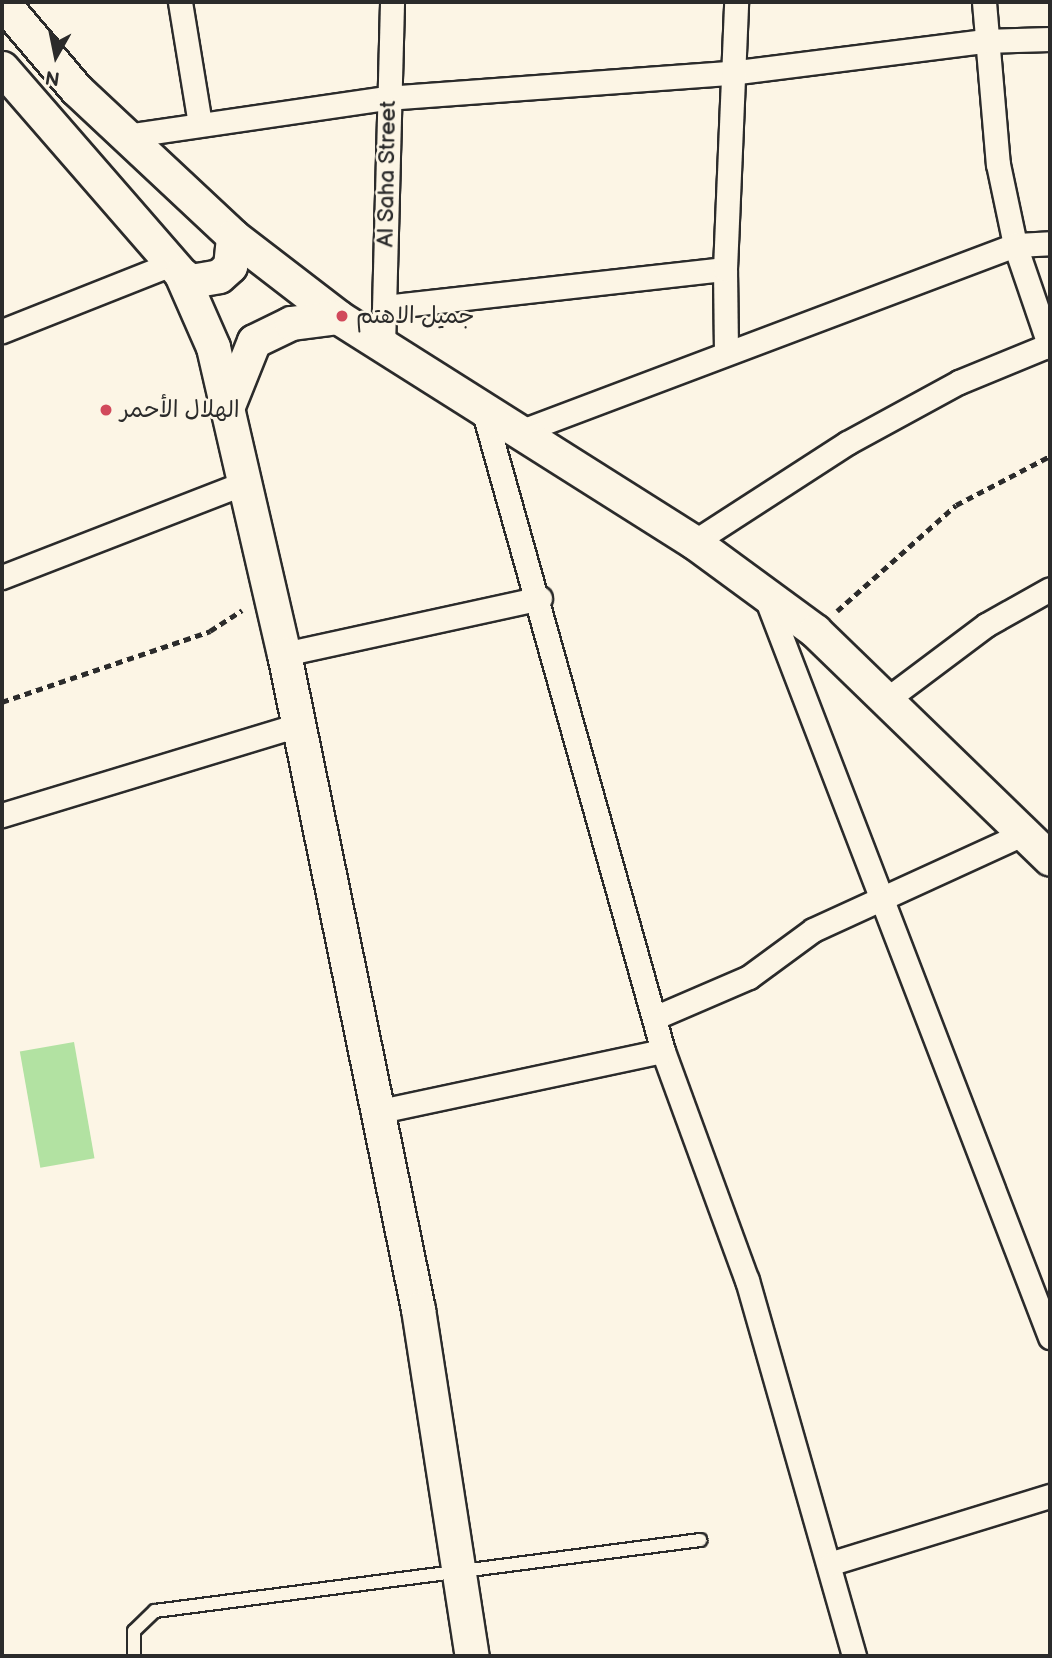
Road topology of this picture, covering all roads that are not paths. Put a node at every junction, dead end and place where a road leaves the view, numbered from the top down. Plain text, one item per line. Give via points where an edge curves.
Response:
1 (2, 2) edge
2 (180, 2) edge
3 (392, 2) edge
4 (736, 2) edge
5 (984, 2) edge
6 (1050, 39) edge
7 (983, 40) junction
8 (730, 73) junction
9 (8, 87) edge
10 (387, 99) junction
11 (200, 124) junction
12 (126, 136) junction
13 (233, 236) junction
14 (1050, 243) edge
15 (1015, 245) junction
16 (176, 269) junction
17 (725, 269) junction
18 (385, 307) junction
19 (338, 317) junction
20 (2, 331) edge
21 (1050, 346) edge
22 (383, 347) junction
23 (726, 352) junction
24 (227, 408) junction
25 (483, 408) junction
26 (522, 431) junction
27 (244, 482) junction
28 (694, 542) junction
29 (2, 577) edge
30 (1050, 589) edge
31 (765, 595) junction
32 (541, 598) junction
33 (285, 654) junction
34 (890, 697) junction
35 (299, 725) junction
36 (2, 815) edge
37 (1027, 832) junction
38 (1050, 859) edge
39 (877, 899) junction
40 (654, 1018) junction
41 (663, 1051) junction
42 (380, 1111) junction
43 (1050, 1337) edge
44 (1050, 1496) edge
45 (700, 1541) dead end
46 (832, 1563) junction
47 (463, 1576) junction
48 (134, 1656) edge
49 (472, 1656) edge
50 (854, 1656) edge

1 - 12 street via 59,71
2 - 11 street
3 - 10 street, Al Saha Street
4 - 8 street
5 - 7 street
6 - 7 street
7 - 8 street
7 - 15 street
8 - 10 street
8 - 17 street
9 - 16 street
10 - 11 street
10 - 18 street, Al Saha Street
11 - 12 street
12 - 13 street
13 - 16 street via 230,266 219,276 191,281
13 - 19 street
14 - 15 street
15 - 21 street
15 - 23 street
16 - 20 street
16 - 24 street via 212,347
17 - 18 street
17 - 23 street
18 - 22 street, Al Saha Street
19 - 22 street
19 - 24 street via 291,323 254,341
21 - 28 street via 904,411
22 - 25 street
23 - 26 street
24 - 27 street
25 - 26 street
25 - 32 street
26 - 28 street
27 - 29 street
27 - 33 street
28 - 31 street
30 - 34 street via 986,625
31 - 34 street via 815,631
31 - 39 street
32 - 33 street
32 - 40 street
33 - 35 street
34 - 37 street
35 - 36 street
35 - 42 street
37 - 38 street
37 - 39 street
39 - 40 street via 805,935 749,977
39 - 43 street
40 - 41 street
41 - 42 street
41 - 46 street via 727,1217
42 - 47 street
44 - 46 street
45 - 47 lane
46 - 50 street
47 - 48 lane via 155,1611 134,1631
47 - 49 street

